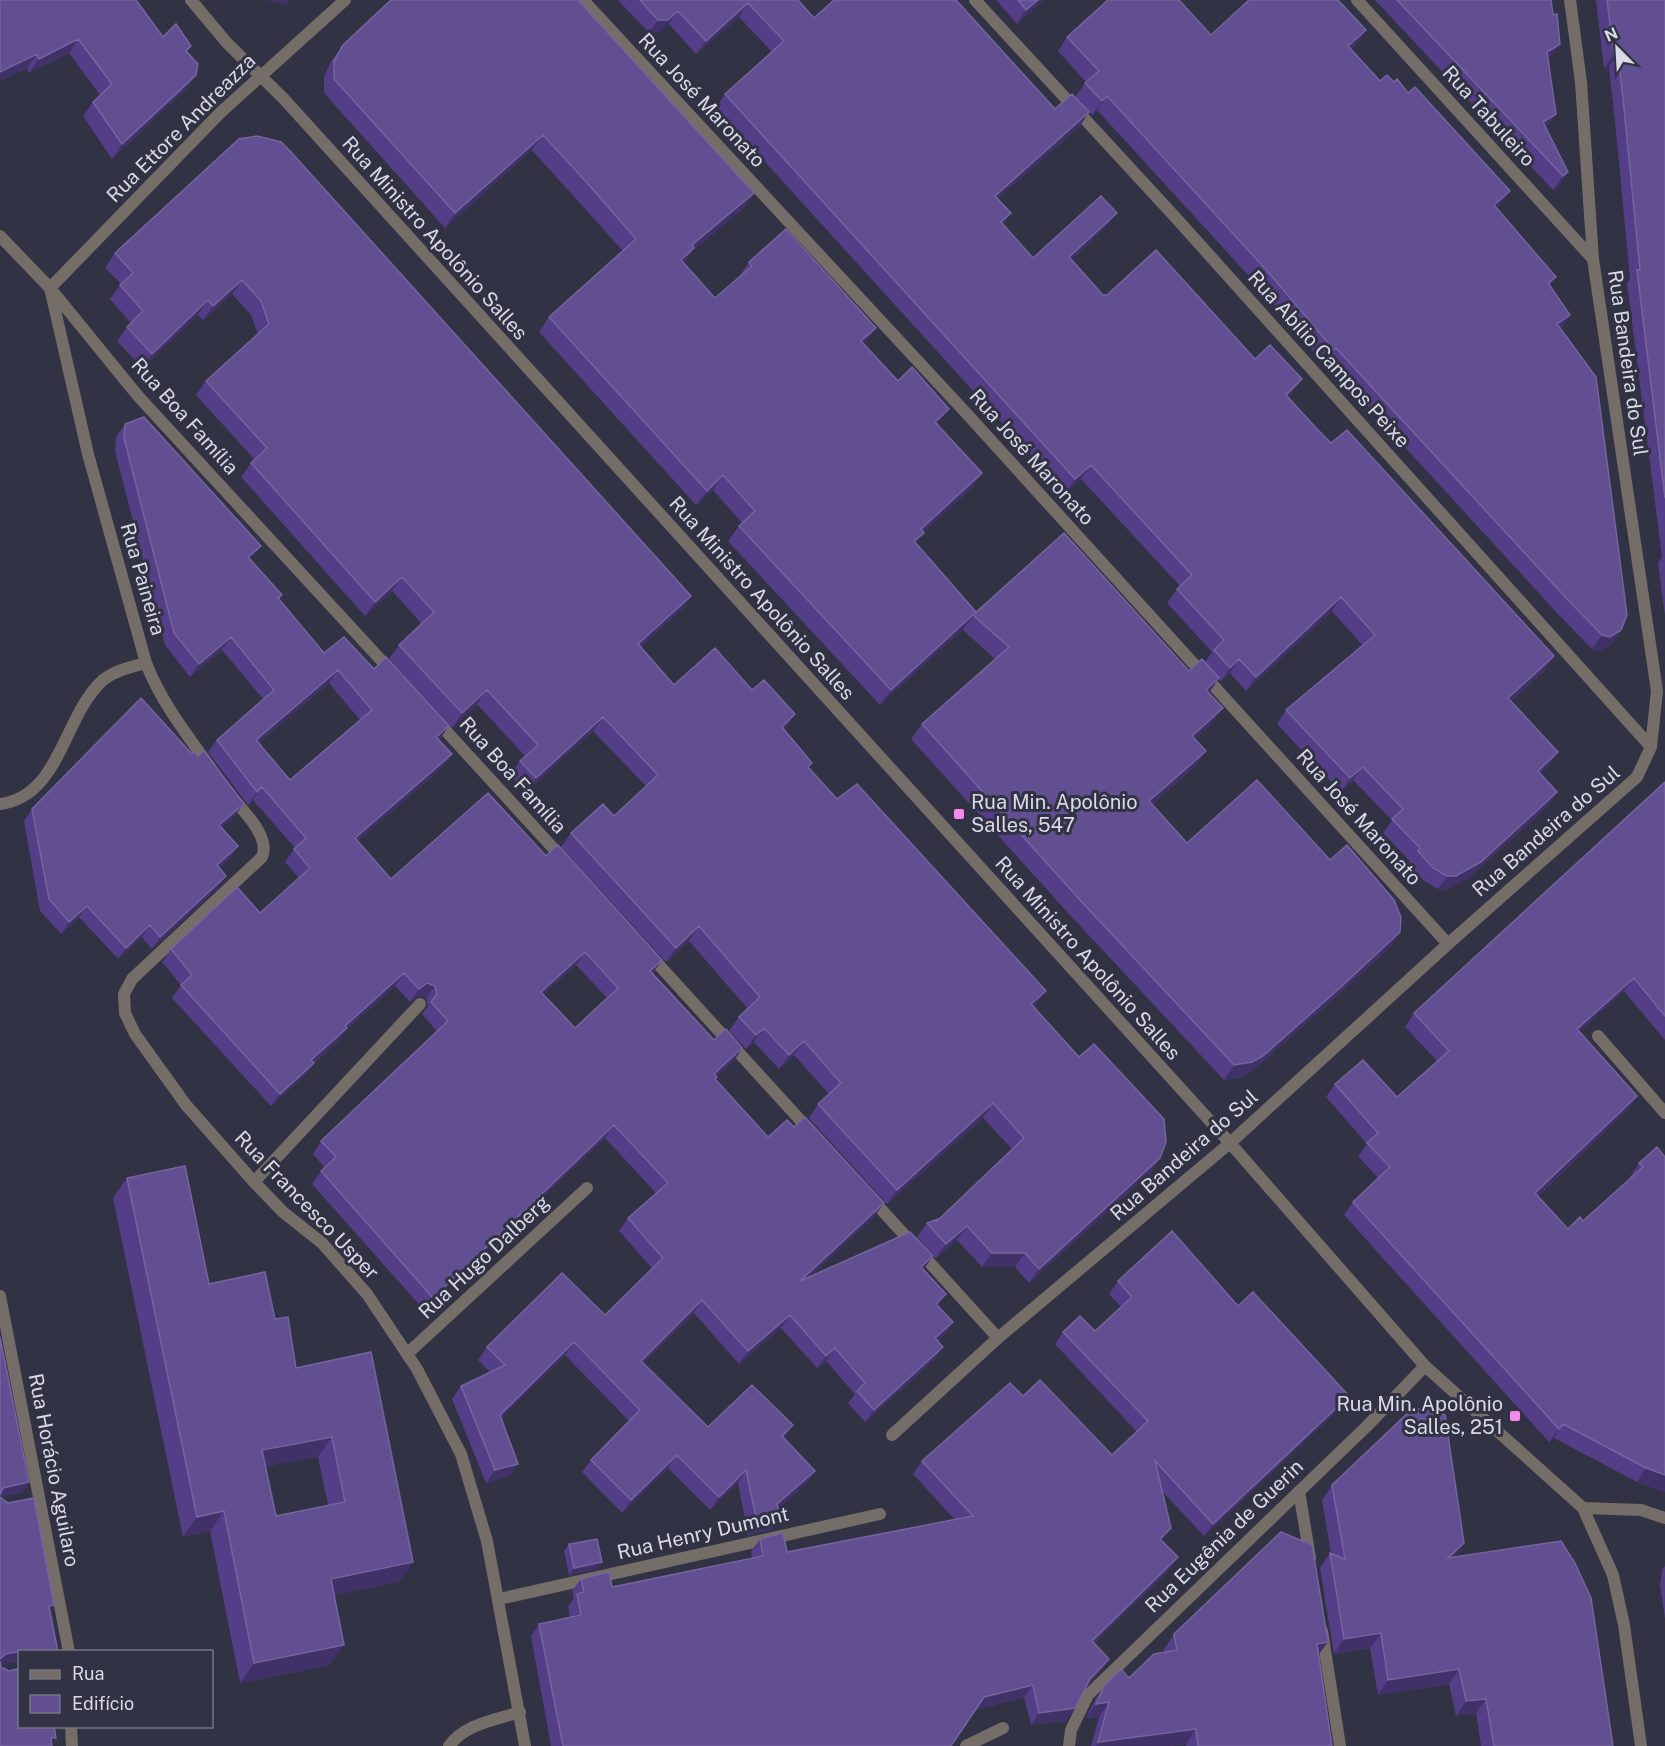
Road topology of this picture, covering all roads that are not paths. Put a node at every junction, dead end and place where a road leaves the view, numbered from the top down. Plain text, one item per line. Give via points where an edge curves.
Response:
1 (191, 0) edge
2 (345, 0) edge
3 (583, 0) edge
4 (975, 0) edge
5 (1357, 0) edge
6 (1570, 0) edge
7 (260, 77) junction
8 (0, 236) edge
9 (1593, 259) junction
10 (50, 288) junction
11 (146, 663) junction
12 (405, 685) edge
13 (429, 712) edge
14 (1651, 747) junction
15 (0, 804) edge
16 (573, 870) edge
17 (638, 941) edge
18 (1448, 944) junction
19 (132, 979) joint
20 (420, 1004) edge
21 (1598, 1036) dead end
22 (1665, 1113) edge
23 (1230, 1143) junction
24 (822, 1144) edge
25 (254, 1182) junction
26 (587, 1188) dead end
27 (862, 1188) edge
28 (0, 1296) edge
29 (999, 1338) junction
30 (4, 1341) edge
31 (407, 1354) junction
32 (1425, 1366) junction
33 (892, 1435) dead end
34 (1299, 1491) junction
35 (1583, 1509) junction
36 (880, 1514) dead end
37 (1665, 1518) edge
38 (1312, 1571) edge
39 (499, 1599) junction
40 (1320, 1617) edge
41 (69, 1650) edge
42 (520, 1712) junction
43 (71, 1728) edge
44 (1003, 1728) dead end
45 (72, 1746) edge
46 (449, 1746) edge
47 (525, 1746) edge
48 (966, 1746) edge
49 (1070, 1746) edge
50 (1340, 1746) edge
51 (1641, 1746) edge

1 - 7 street, Rua Ministro Apolônio Salles
2 - 7 street, Rua Ettore Andreazza
3 - 18 street, Rua José Maronato via 968,414
4 - 14 street, Rua Abílio Campos Peixe
5 - 9 street, Rua Tabuleiro
6 - 9 street, Rua Bandeira do Sul via 1581,82
7 - 10 street, Rua Ettore Andreazza
7 - 23 street, Rua Ministro Apolônio Salles
8 - 10 street, Rua Boa Família
9 - 14 street, Rua Bandeira do Sul via 1657,691
10 - 11 street, Rua Paineira via 88,454
10 - 12 street, Rua Boa Família via 138,396
11 - 15 street via 118,670 103,681 83,707 44,779 27,796
11 - 19 street, Rua Paineira via 170,713 261,836 265,851
13 - 16 street, Rua Boa Família
14 - 18 street, Rua Bandeira do Sul via 1637,777
17 - 24 street
18 - 23 street, Rua Bandeira do Sul
19 - 25 street, Rua Francesco Usper via 124,994 125,1013 135,1034 186,1104
20 - 25 street
21 - 22 street
23 - 29 street, Rua Bandeira do Sul
23 - 32 street, Rua Ministro Apolônio Salles
25 - 31 street, Rua Francesco Usper via 322,1243 367,1294
26 - 31 street, Rua Hugo Dalberg
27 - 29 street
28 - 30 street, Rua Horácio Aguilaro
29 - 33 street, Rua Bandeira do Sul
30 - 41 street, Rua Horácio Aguilaro
31 - 39 street, Rua Francesco Usper via 460,1454 487,1541
32 - 34 street, Rua Eugênia de Guerin
32 - 35 street, Rua Ministro Apolônio Salles
34 - 38 street
34 - 49 street, Rua Eugênia de Guerin via 1088,1695 1071,1730
35 - 37 street via 1641,1510
35 - 51 street, Rua Ministro Apolônio Salles via 1613,1575
36 - 39 street, Rua Henry Dumont
39 - 42 street, Rua Francesco Usper
40 - 50 street
42 - 46 street via 472,1727 456,1736
42 - 47 street, Rua Francesco Usper
43 - 45 street
44 - 48 street

